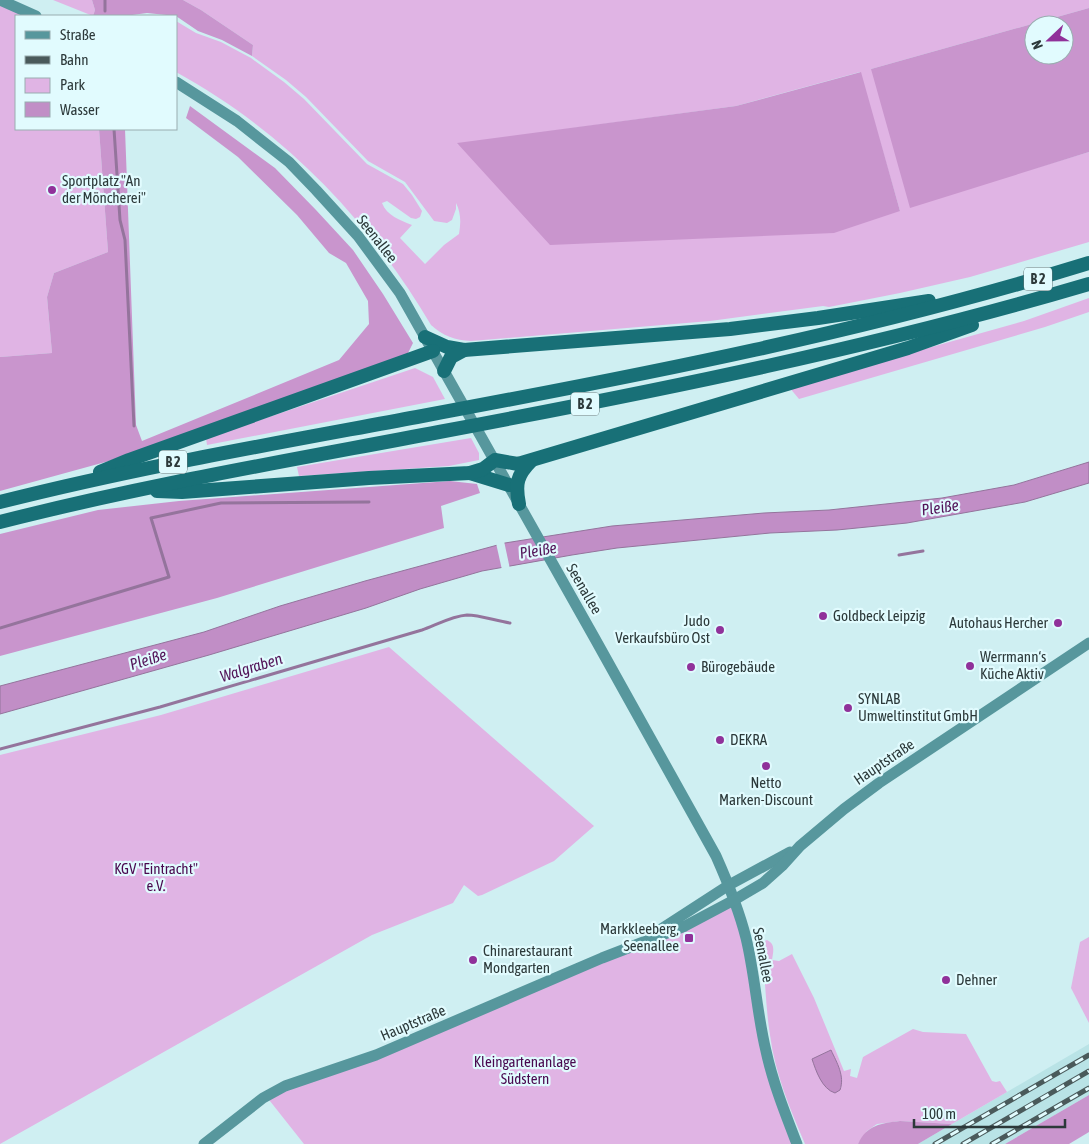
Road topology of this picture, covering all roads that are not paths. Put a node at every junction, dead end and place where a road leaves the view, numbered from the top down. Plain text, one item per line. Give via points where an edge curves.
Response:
1 (0, 0) edge
2 (34, 15) edge
3 (178, 83) edge
4 (1089, 263) edge
5 (1089, 284) edge
6 (986, 294) junction
7 (1033, 300) junction
8 (425, 337) junction
9 (464, 350) junction
10 (433, 351) junction
11 (448, 377) junction
12 (492, 455) junction
13 (532, 461) junction
14 (470, 473) junction
15 (509, 485) junction
16 (64, 486) junction
17 (134, 491) junction
18 (0, 502) edge
19 (519, 504) junction
20 (0, 522) edge
21 (1089, 643) edge
22 (800, 846) junction
23 (729, 886) junction
24 (734, 900) junction
25 (642, 942) junction
26 (204, 1144) edge
27 (797, 1144) edge

1 - 2 main road
3 - 8 main road, Seenallee via 259,137 316,190 373,256 400,293
4 - 6 highway, B 2
5 - 7 highway, B 2
6 - 9 highway via 730,329
6 - 16 highway, B 2 via 757,350
7 - 13 highway via 908,348
7 - 17 highway, B 2 via 939,326 725,376
8 - 9 highway via 447,347
8 - 10 main road, Seenallee
9 - 11 highway via 451,357
10 - 11 main road, Seenallee
10 - 16 highway
11 - 12 main road, Seenallee
12 - 13 highway via 518,464
12 - 14 highway via 483,469
12 - 15 main road, Seenallee
13 - 19 highway via 517,482
14 - 15 highway
14 - 17 highway via 182,492
15 - 19 main road, Seenallee
16 - 18 highway, B 2
17 - 20 highway, B 2
19 - 23 main road, Seenallee via 699,824
21 - 22 main road, Hauptstraße via 879,783
22 - 23 main road, Hauptstraße
22 - 24 main road, Hauptstraße via 782,866
23 - 24 main road, Seenallee
23 - 25 main road, Hauptstraße
24 - 25 main road, Hauptstraße via 685,926
24 - 27 main road, Seenallee via 748,946 766,1051
25 - 26 main road, Hauptstraße via 376,1055 273,1092

